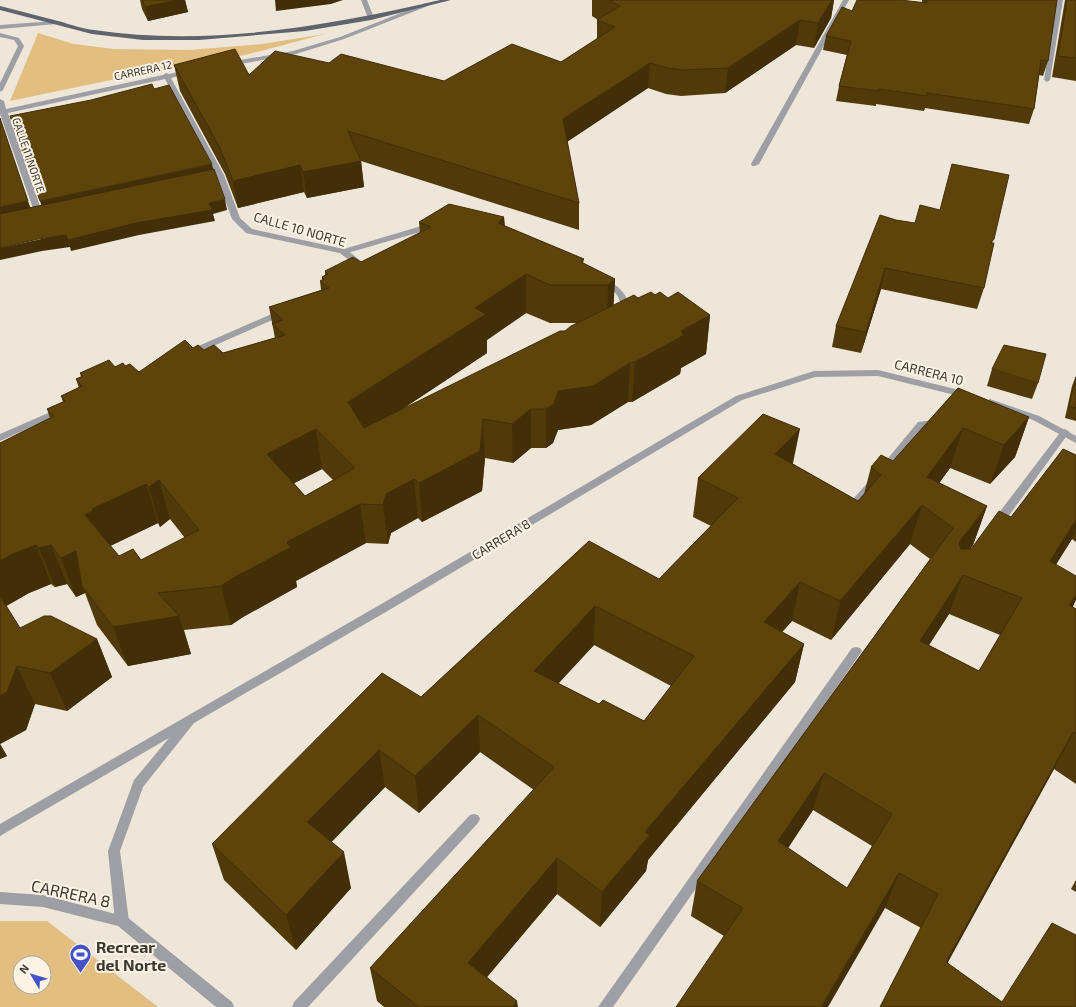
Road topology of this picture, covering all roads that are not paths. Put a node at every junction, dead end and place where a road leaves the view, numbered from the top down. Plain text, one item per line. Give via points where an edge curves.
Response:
1 (364, 0) edge
2 (448, 0) edge
3 (846, 0) edge
4 (1060, 0) edge
5 (426, 5) junction
6 (0, 8) edge
7 (371, 18) junction
8 (54, 23) junction
9 (0, 27) edge
10 (0, 35) edge
11 (219, 66) edge
12 (196, 70) edge
13 (166, 76) junction
14 (1047, 80) dead end
15 (0, 90) edge
16 (0, 101) edge
17 (1, 112) edge
18 (755, 164) dead end
19 (39, 215) edge
20 (442, 229) edge
21 (344, 252) junction
22 (367, 269) edge
23 (597, 281) edge
24 (292, 308) edge
25 (618, 318) edge
26 (183, 356) edge
27 (814, 374) joint
28 (69, 407) edge
29 (1019, 412) junction
30 (997, 415) edge
31 (952, 420) edge
32 (1065, 432) junction
33 (0, 438) edge
34 (1076, 440) edge
35 (845, 516) edge
36 (989, 535) edge
37 (856, 651) dead end
38 (193, 717) junction
39 (474, 819) dead end
40 (0, 830) edge
41 (0, 898) edge
42 (122, 922) junction
43 (227, 1007) edge
44 (299, 1007) edge
45 (606, 1007) edge

1 - 7 street
2 - 5 main road
3 - 18 street
4 - 14 street
5 - 7 main road
5 - 11 street via 342,38 294,53
6 - 8 main road
7 - 8 main road via 277,32 199,38 143,38 99,33
8 - 9 street
10 - 15 street via 17,39 21,46
12 - 13 street, CARRERA 12
13 - 17 street, CARRERA 12
13 - 21 street, CALLE 10 NORTE via 236,220 249,231
16 - 17 street, CALLE 11 NORTE
17 - 19 street, CALLE 11 NORTE
20 - 21 street via 429,225
21 - 22 street, CALLE 10 NORTE
23 - 25 street via 611,286 624,296 627,310
24 - 26 street
27 - 29 street, CARRERA 10 via 878,373 965,394
27 - 38 street, CARRERA 8 via 739,398 387,606
28 - 33 street
29 - 30 street
29 - 32 street, CARRERA 10
31 - 35 street via 921,424
32 - 34 street, CARRERA 10
32 - 36 street via 1042,468
37 - 45 street
38 - 40 street, CARRERA 8
38 - 42 street, CARRERA 8 via 138,784 114,851
39 - 44 street
41 - 42 street, CARRERA 8 via 43,901
42 - 43 street

